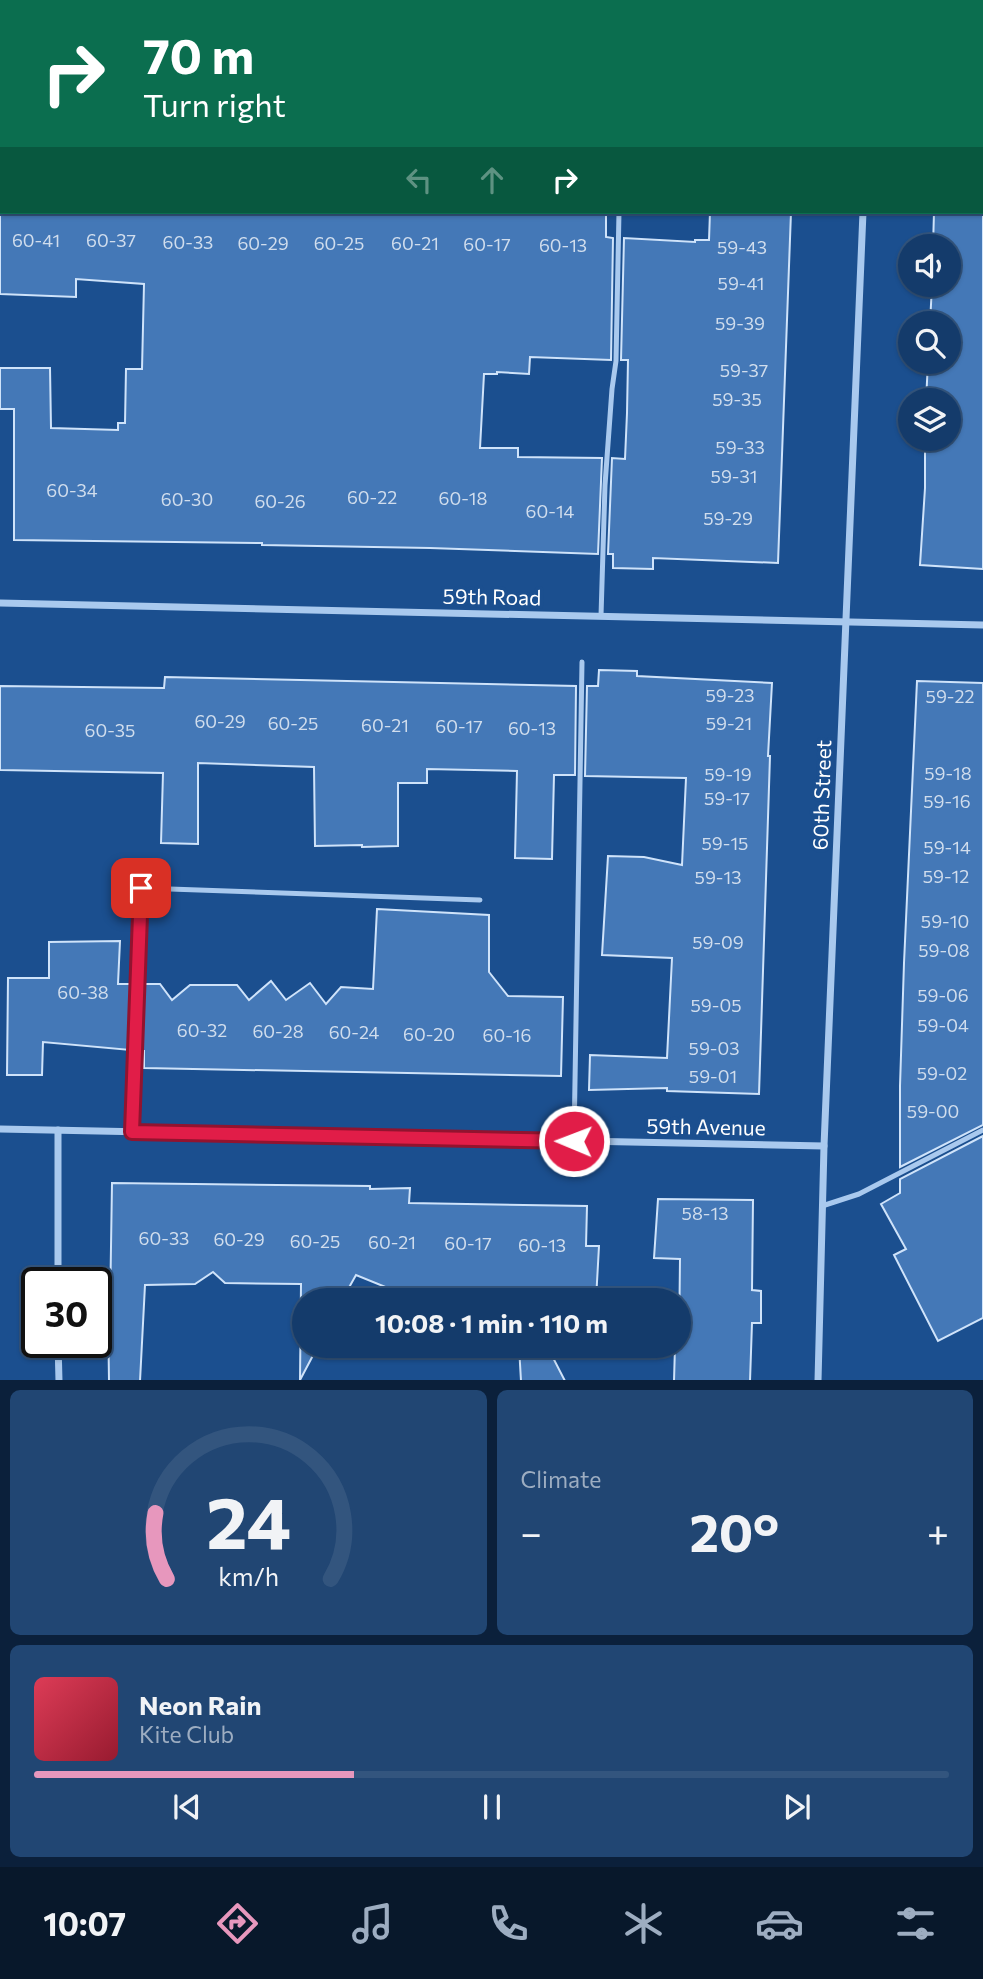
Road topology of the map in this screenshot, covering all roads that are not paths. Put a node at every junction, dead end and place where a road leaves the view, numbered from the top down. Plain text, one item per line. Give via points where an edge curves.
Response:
1 (619, 214) edge
2 (863, 214) edge
3 (0, 603) edge
4 (601, 616) junction
5 (846, 621) junction
6 (983, 625) edge
7 (582, 662) dead end
8 (480, 900) dead end
9 (0, 1129) edge
10 (58, 1130) junction
11 (983, 1130) edge
12 (132, 1132) junction
13 (574, 1141) junction
14 (824, 1146) junction
15 (822, 1206) junction
16 (58, 1267) edge
17 (58, 1358) edge
18 (59, 1380) edge
19 (818, 1380) edge

1 - 4 lane via 616,361 605,485
2 - 5 street, 60th Street
3 - 4 street, 59th Road
4 - 5 street, 59th Road
5 - 6 street, 59th Road
5 - 14 street, 60th Street
7 - 13 lane
8 - 12 lane via 141,888
9 - 10 street, 59th Avenue
10 - 12 street, 59th Avenue
10 - 16 street
11 - 15 lane via 859,1194
12 - 13 street, 59th Avenue
13 - 14 street, 59th Avenue
14 - 15 street, 60th Street
15 - 19 street, 60th Street
17 - 18 street

